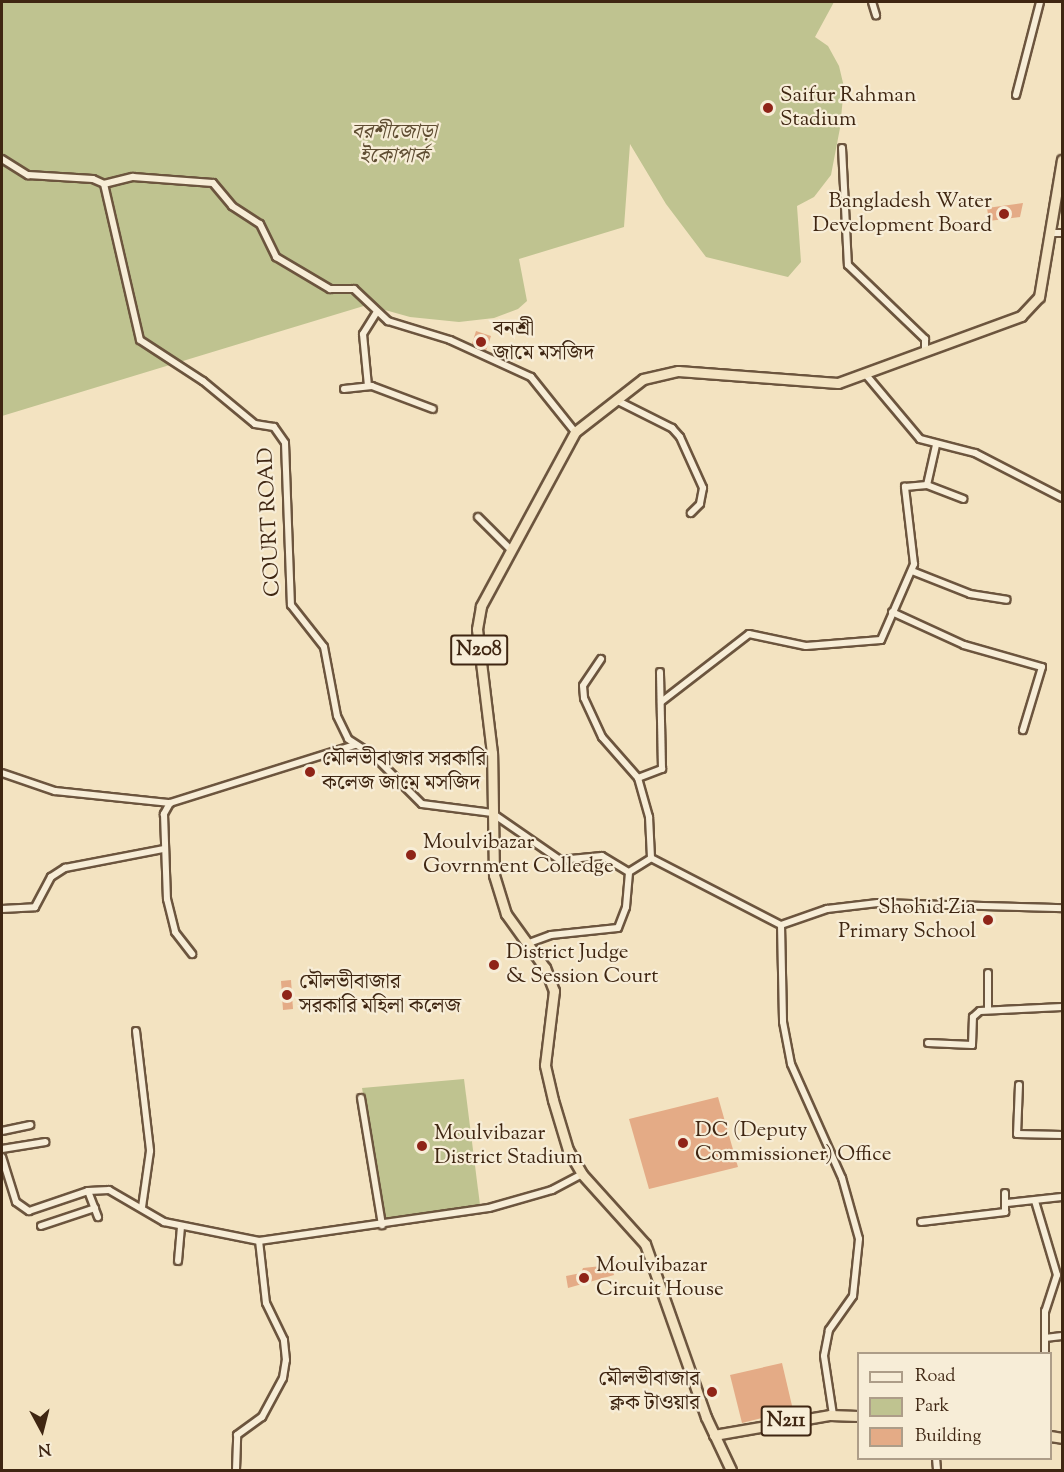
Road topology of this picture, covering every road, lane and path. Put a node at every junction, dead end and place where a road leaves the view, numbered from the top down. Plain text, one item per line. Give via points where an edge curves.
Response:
1 (872, 2) edge
2 (1040, 2) edge
3 (876, 15) dead end
4 (1016, 95) dead end
5 (842, 148) dead end
6 (2, 159) edge
7 (1062, 160) edge
8 (104, 184) junction
9 (1058, 233) edge
10 (376, 313) junction
11 (925, 353) junction
12 (867, 376) junction
13 (368, 386) junction
14 (344, 389) dead end
15 (615, 400) junction
16 (433, 409) dead end
17 (575, 432) junction
18 (936, 445) junction
19 (927, 485) junction
20 (1062, 498) edge
21 (963, 499) dead end
22 (692, 513) dead end
23 (478, 517) dead end
24 (509, 548) junction
25 (912, 571) junction
26 (1007, 600) dead end
27 (892, 612) junction
28 (601, 659) dead end
29 (660, 672) dead end
30 (662, 702) junction
31 (1023, 730) dead end
32 (355, 745) junction
33 (2, 772) edge
34 (638, 778) junction
35 (170, 803) junction
36 (492, 813) junction
37 (164, 849) junction
38 (651, 858) junction
39 (629, 872) junction
40 (1062, 908) edge
41 (2, 909) edge
42 (781, 926) junction
43 (529, 943) junction
44 (192, 954) dead end
45 (988, 973) dead end
46 (1062, 1007) edge
47 (988, 1010) junction
48 (136, 1031) dead end
49 (928, 1043) dead end
50 (1020, 1085) dead end
51 (361, 1098) dead end
52 (30, 1125) dead end
53 (2, 1131) edge
54 (1062, 1135) edge
55 (45, 1142) dead end
56 (2, 1149) edge
57 (2, 1157) edge
58 (582, 1174) junction
59 (88, 1191) junction
60 (1005, 1193) dead end
61 (1062, 1197) edge
62 (1035, 1201) junction
63 (1007, 1203) junction
64 (95, 1208) junction
65 (142, 1208) junction
66 (98, 1217) dead end
67 (921, 1222) dead end
68 (382, 1225) junction
69 (41, 1226) dead end
70 (181, 1227) junction
71 (259, 1241) junction
72 (178, 1261) dead end
73 (1062, 1336) edge
74 (1045, 1338) junction
75 (1045, 1352) edge
76 (833, 1415) junction
77 (857, 1416) edge
78 (714, 1435) junction
79 (236, 1470) edge
80 (730, 1470) edge

1 - 3 street
2 - 4 street
5 - 11 street via 848,265 925,339
6 - 8 street via 28,175 93,179
7 - 9 highway, N208
8 - 10 street via 133,177 213,183 232,206 260,224 276,257 330,289 354,289
8 - 32 street, COURT ROAD via 140,340 203,381 255,424 274,427 285,443 291,604 324,647 337,716
9 - 11 highway, N208 via 1039,297 1021,316
10 - 13 street via 363,334
10 - 17 street via 388,321 450,340 531,378
11 - 12 highway, N208
12 - 15 highway, N208 via 838,383 660,372
12 - 18 street via 912,434
13 - 14 street
13 - 16 street
15 - 17 highway, N208
15 - 22 street via 672,428 680,437 703,488 700,504
17 - 24 highway, N208
18 - 19 street
18 - 20 street via 975,453
19 - 21 street
19 - 25 street via 904,487
23 - 24 street
24 - 36 highway, N208 via 490,581 477,629 492,753
25 - 26 street via 970,594
25 - 27 street
27 - 30 street via 884,635 876,642 806,646 766,634 743,636
27 - 31 street via 964,645 1042,667
28 - 34 street via 583,686 588,712 602,737
29 - 30 street
30 - 34 street via 663,769
32 - 35 street
32 - 36 street, COURT ROAD via 373,755 422,804
33 - 35 street via 55,791
34 - 38 street via 649,817
35 - 37 street via 164,814
36 - 39 street via 560,860 602,856
36 - 43 highway, N208 via 499,900
37 - 41 street via 65,868 51,877 35,907
37 - 44 street via 175,932
38 - 39 street
38 - 42 street
39 - 43 street via 626,906 618,928 550,935
40 - 42 street via 878,903 827,909
42 - 76 street via 783,1022 791,1064 842,1178 859,1239 853,1296 829,1330 824,1356
43 - 58 highway, N208 via 554,991 545,1065 568,1150
45 - 47 street
46 - 47 street
47 - 49 street via 973,1017 972,1045
48 - 65 street via 150,1151
50 - 54 street via 1017,1134
51 - 68 street
52 - 53 street
55 - 56 street
57 - 59 street via 22,1209 29,1211
58 - 68 street via 552,1190 516,1202
58 - 78 highway, N208 via 645,1244
59 - 64 street
59 - 65 street via 108,1190
60 - 63 street
61 - 62 street
62 - 63 street
62 - 74 street via 1057,1275 1045,1311
63 - 67 street via 1001,1213
64 - 66 street
64 - 69 street
65 - 70 street
68 - 71 street
70 - 71 street
70 - 72 street
71 - 79 street via 266,1303 284,1340 286,1360 283,1378 262,1417 237,1435
73 - 74 street
74 - 75 street
76 - 77 highway, N211
76 - 78 highway, N211
78 - 80 highway, N208

